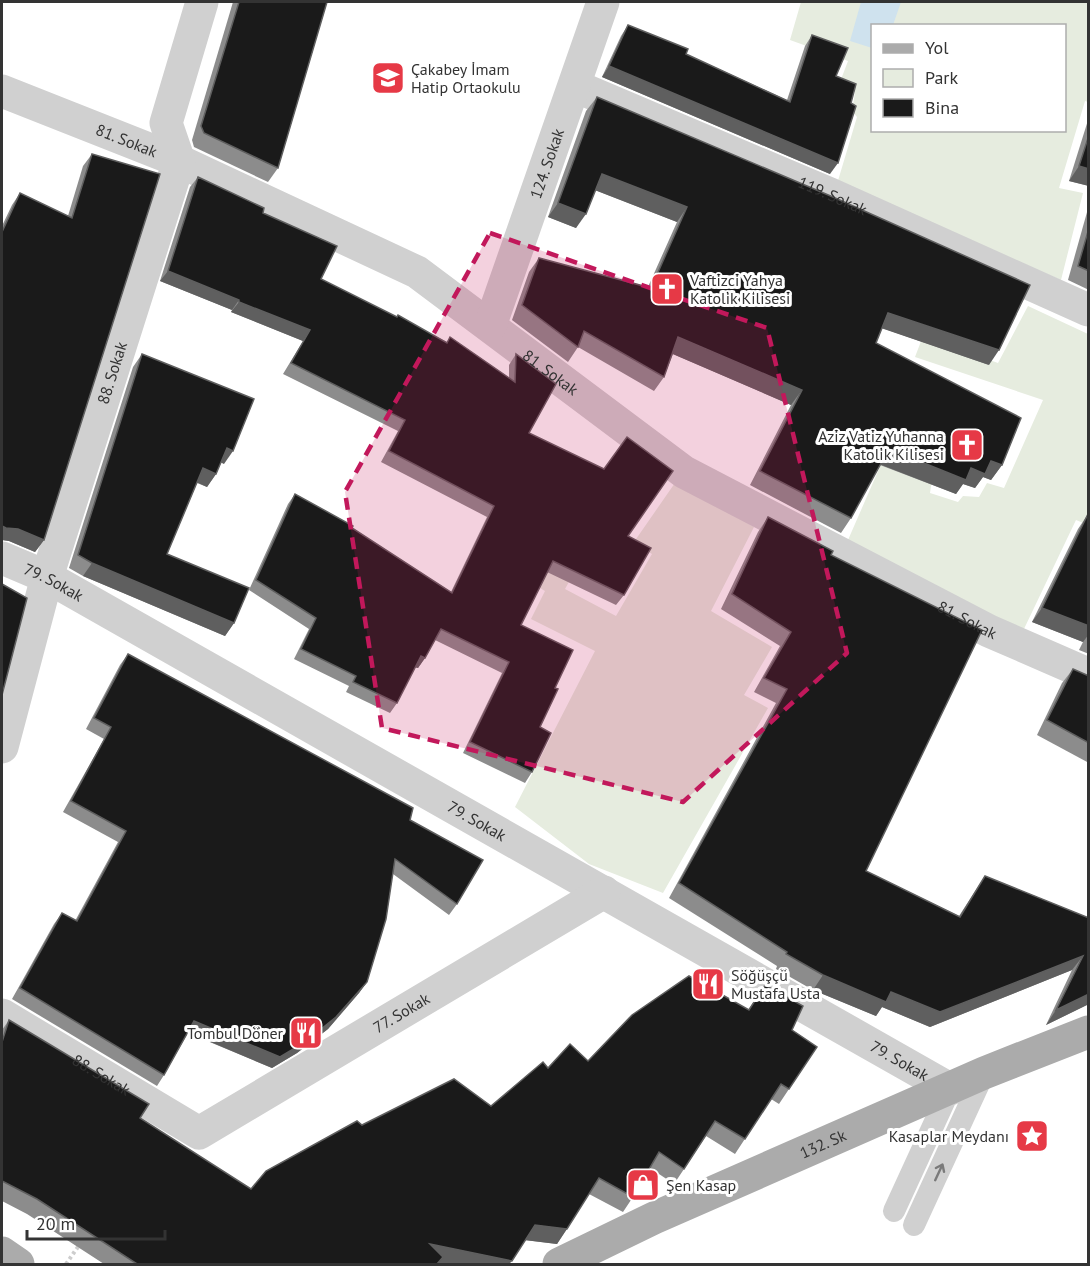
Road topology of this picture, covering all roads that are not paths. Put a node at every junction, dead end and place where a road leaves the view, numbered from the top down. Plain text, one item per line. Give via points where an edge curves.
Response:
1 (202, 2) edge
2 (603, 2) edge
3 (575, 86) junction
4 (2, 91) edge
5 (179, 161) junction
6 (1089, 310) edge
7 (490, 326) junction
8 (2, 558) edge
9 (47, 577) junction
10 (1089, 674) edge
11 (2, 747) edge
12 (604, 892) junction
13 (2, 1015) edge
14 (1089, 1032) edge
15 (984, 1073) junction
16 (950, 1089) junction
17 (199, 1133) joint
18 (894, 1211) dead end
19 (914, 1225) dead end
20 (2, 1253) edge
21 (18, 1264) edge
22 (559, 1264) edge

1 - 5 street via 166,123
2 - 3 street, 124. Sokak
3 - 6 street, 119. Sokak
3 - 7 street, 124. Sokak
4 - 5 street, 81. Sokak
5 - 7 street, 81. Sokak via 417,272
5 - 9 street, 88. Sokak
7 - 10 street, 81. Sokak via 684,472 988,631
8 - 9 street, 79. Sokak
9 - 11 street, 88. Sokak
9 - 12 street, 79. Sokak
12 - 16 street, 79. Sokak
12 - 17 street, 77. Sokak
13 - 17 street, 88. Sokak
14 - 15 main road, 132. Sk
15 - 16 main road, 132. Sk
19 -> 15 lane
16 - 18 lane
16 - 22 main road, 132. Sk via 654,1218
20 - 21 main road

